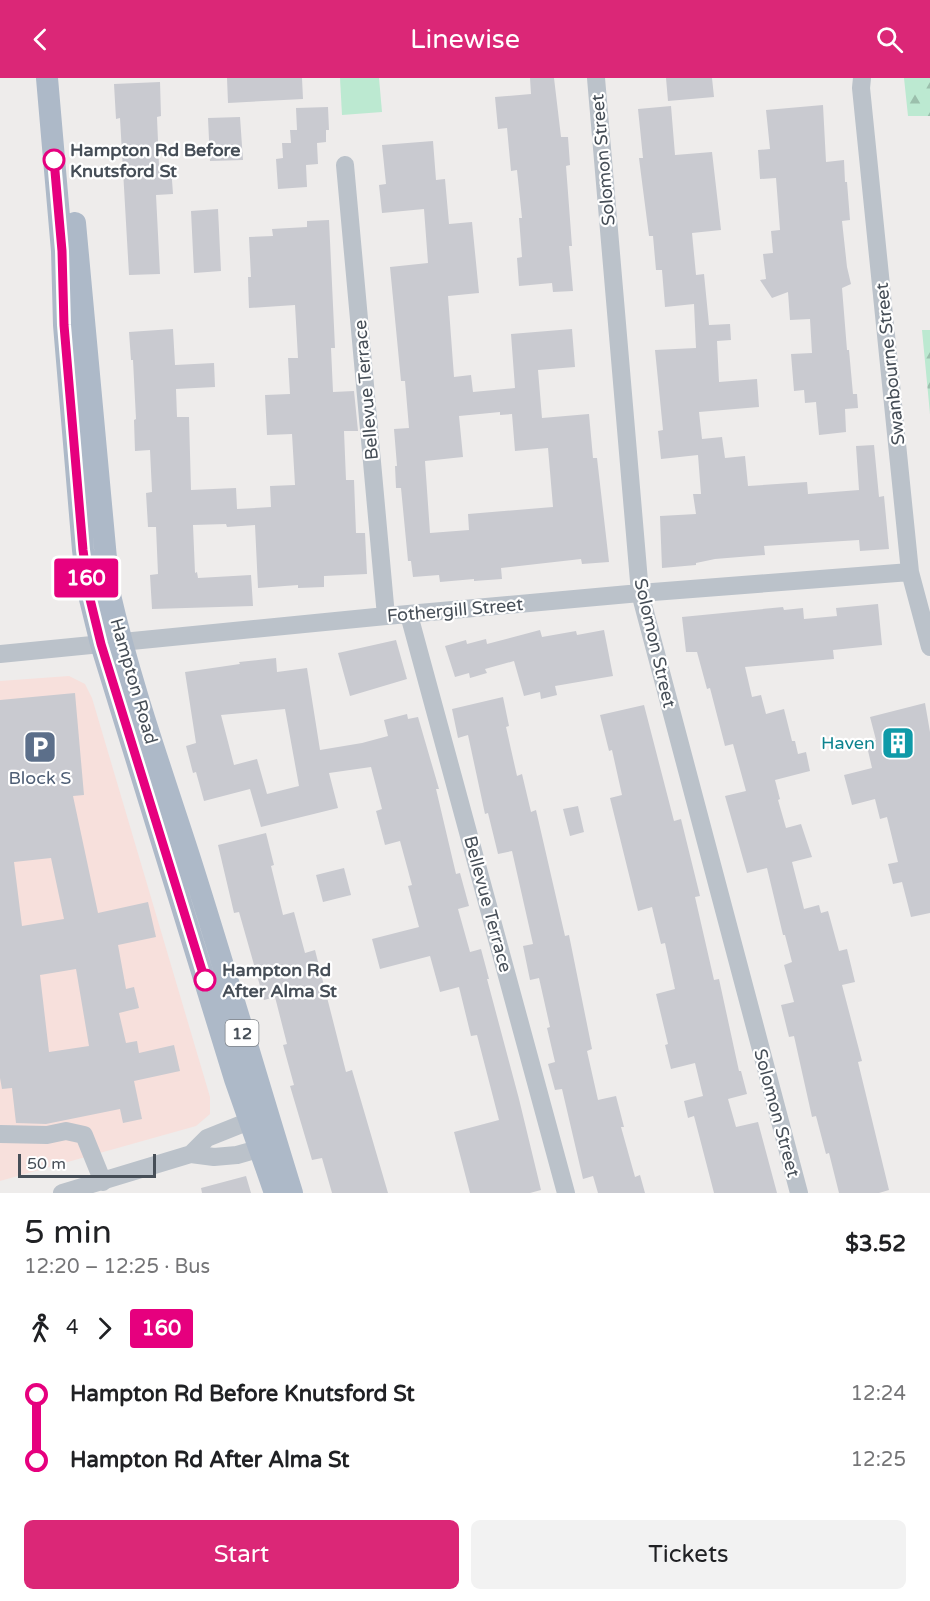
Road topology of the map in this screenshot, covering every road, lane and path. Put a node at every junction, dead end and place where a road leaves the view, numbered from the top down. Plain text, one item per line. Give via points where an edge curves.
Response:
1 (47, 78) edge
2 (63, 78) edge
3 (596, 78) edge
4 (862, 78) edge
5 (345, 165) dead end
6 (910, 572) junction
7 (640, 593) junction
8 (386, 615) junction
9 (409, 615) junction
10 (111, 643) junction
11 (930, 647) edge
12 (0, 654) edge
13 (258, 1118) junction
14 (0, 1134) edge
15 (268, 1146) junction
16 (191, 1154) junction
17 (103, 1182) junction
18 (62, 1193) edge
19 (275, 1193) edge
20 (292, 1193) edge
21 (566, 1193) edge
22 (798, 1193) edge

1 - 10 main road, Hampton Road / 12 via 83,550 89,595
2 - 10 main road, Hampton Road / 12
3 - 7 street, Solomon Street
4 - 6 street, Swanbourne Street
5 - 8 street, Bellevue Terrace
6 - 7 street, Fothergill Street
6 - 11 street, Swanbourne Street
7 - 9 street, Fothergill Street
7 - 22 street, Solomon Street
8 - 9 street, Fothergill Street
8 - 10 street, Fothergill Street
9 - 21 street, Bellevue Terrace
10 - 12 street, Fothergill Street
10 - 13 main road, Hampton Road / 12 via 235,1078
13 - 15 main road, Hampton Road / 12
13 - 16 street via 207,1138
14 - 17 street via 46,1135 66,1131 84,1135
15 - 16 street via 237,1155
15 - 19 main road, Hampton Road / 12
15 - 20 main road, Hampton Road / 12
16 - 17 street
17 - 18 street

